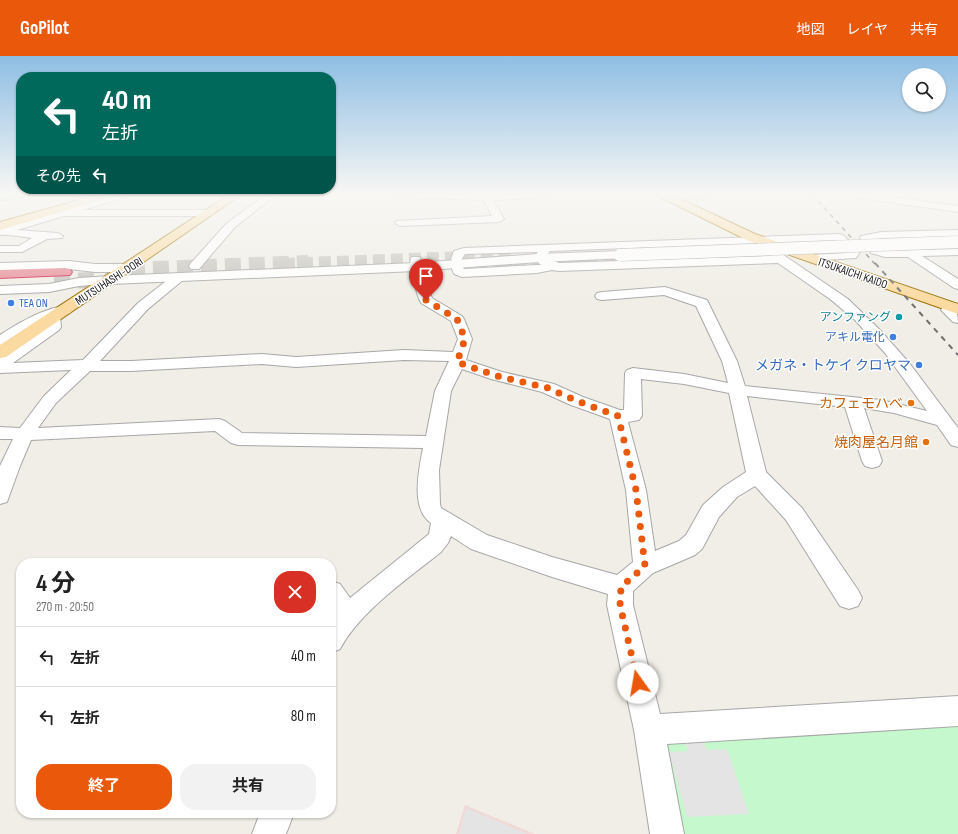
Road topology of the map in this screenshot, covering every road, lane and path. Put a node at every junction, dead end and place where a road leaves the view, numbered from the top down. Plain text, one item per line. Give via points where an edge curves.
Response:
1 (185, 230) edge
2 (227, 230) edge
3 (737, 230) edge
4 (0, 232) edge
5 (958, 233) edge
6 (46, 235) junction
7 (58, 236) dead end
8 (759, 240) junction
9 (722, 241) junction
10 (958, 242) edge
11 (550, 247) junction
12 (0, 249) edge
13 (958, 252) edge
14 (782, 254) junction
15 (911, 254) junction
16 (539, 258) junction
17 (809, 258) junction
18 (746, 260) junction
19 (457, 261) junction
20 (416, 263) junction
21 (646, 264) junction
22 (929, 265) junction
23 (951, 265) dead end
24 (196, 266) junction
25 (552, 266) junction
26 (0, 267) edge
27 (129, 268) junction
28 (0, 274) edge
29 (179, 277) junction
30 (56, 280) junction
31 (111, 280) junction
32 (659, 282) junction
33 (0, 283) edge
34 (958, 285) edge
35 (0, 290) edge
36 (0, 296) edge
37 (602, 296) dead end
38 (956, 312) edge
39 (60, 313) junction
40 (0, 341) edge
41 (0, 353) edge
42 (458, 359) junction
43 (0, 366) edge
44 (87, 366) junction
45 (738, 390) junction
46 (853, 403) junction
47 (618, 416) junction
48 (944, 422) junction
49 (0, 433) edge
50 (25, 433) junction
51 (958, 440) edge
52 (434, 442) junction
53 (872, 461) dead end
54 (757, 475) junction
55 (0, 496) edge
56 (443, 519) junction
57 (645, 566) junction
58 (621, 587) junction
59 (849, 598) dead end
60 (336, 599) edge
61 (348, 616) junction
62 (336, 630) edge
63 (958, 711) edge
64 (648, 730) junction
65 (275, 818) edge
66 (269, 834) edge
67 (667, 834) edge

1 - 27 main road, MUTSUHASHI-DORI
2 - 24 street
3 - 8 main road, ITSUKAICHI KAIDO
4 - 6 street
5 - 15 street via 881,235 865,238 876,250 885,254
6 - 7 street
6 - 12 street via 22,249
8 - 9 street
8 - 14 main road, ITSUKAICHI KAIDO
8 - 17 street via 839,237 854,252 852,256
9 - 11 street
9 - 18 street via 756,244 768,253
10 - 16 street, bridge
11 - 16 street via 545,249
11 - 19 street via 464,251 458,253
13 - 15 street
14 - 17 main road, ITSUKAICHI KAIDO
14 - 18 street
14 - 48 street via 842,301 873,330 895,355
15 - 22 street
16 - 19 street
16 - 25 street
17 - 38 main road, ITSUKAICHI KAIDO
18 - 21 street
19 - 20 street
19 - 25 street via 458,271 462,273
20 - 24 street
20 - 29 street
20 - 42 street via 426,300 457,319 465,339
21 - 25 street via 559,268
21 - 32 street
22 - 23 street
22 - 34 street
24 - 27 street
26 - 27 street via 69,265
27 - 31 main road, MUTSUHASHI-DORI
28 - 30 highway
29 - 31 street
29 - 44 street via 144,306
30 - 31 street
30 - 33 highway
30 - 35 street
30 - 36 street via 23,294
31 - 39 main road, MUTSUHASHI-DORI
32 - 37 street
32 - 45 street via 702,304 727,356
39 - 40 street via 32,321
39 - 41 main road, MUTSUHASHI-DORI
39 - 43 street via 54,327
42 - 44 street via 404,355 296,362 262,359
42 - 47 street via 497,376 548,388
42 - 52 street via 444,386
43 - 44 street
44 - 50 street via 60,388
45 - 46 street
45 - 47 street via 684,379 633,373 633,416
45 - 54 street
46 - 48 street via 896,408
46 - 53 street
47 - 57 street via 636,490
48 - 51 street
49 - 50 street
50 - 52 street via 219,425 238,439
50 - 55 street via 7,471
52 - 56 street via 429,470 428,504 433,513
54 - 57 street via 730,492 711,511 694,542 687,548
54 - 59 street via 794,514
56 - 58 street via 479,542
56 - 61 street via 440,537 433,545
57 - 58 street
58 - 64 street via 620,605
60 - 61 street
61 - 62 street
63 - 64 street
64 - 67 street
65 - 66 street

